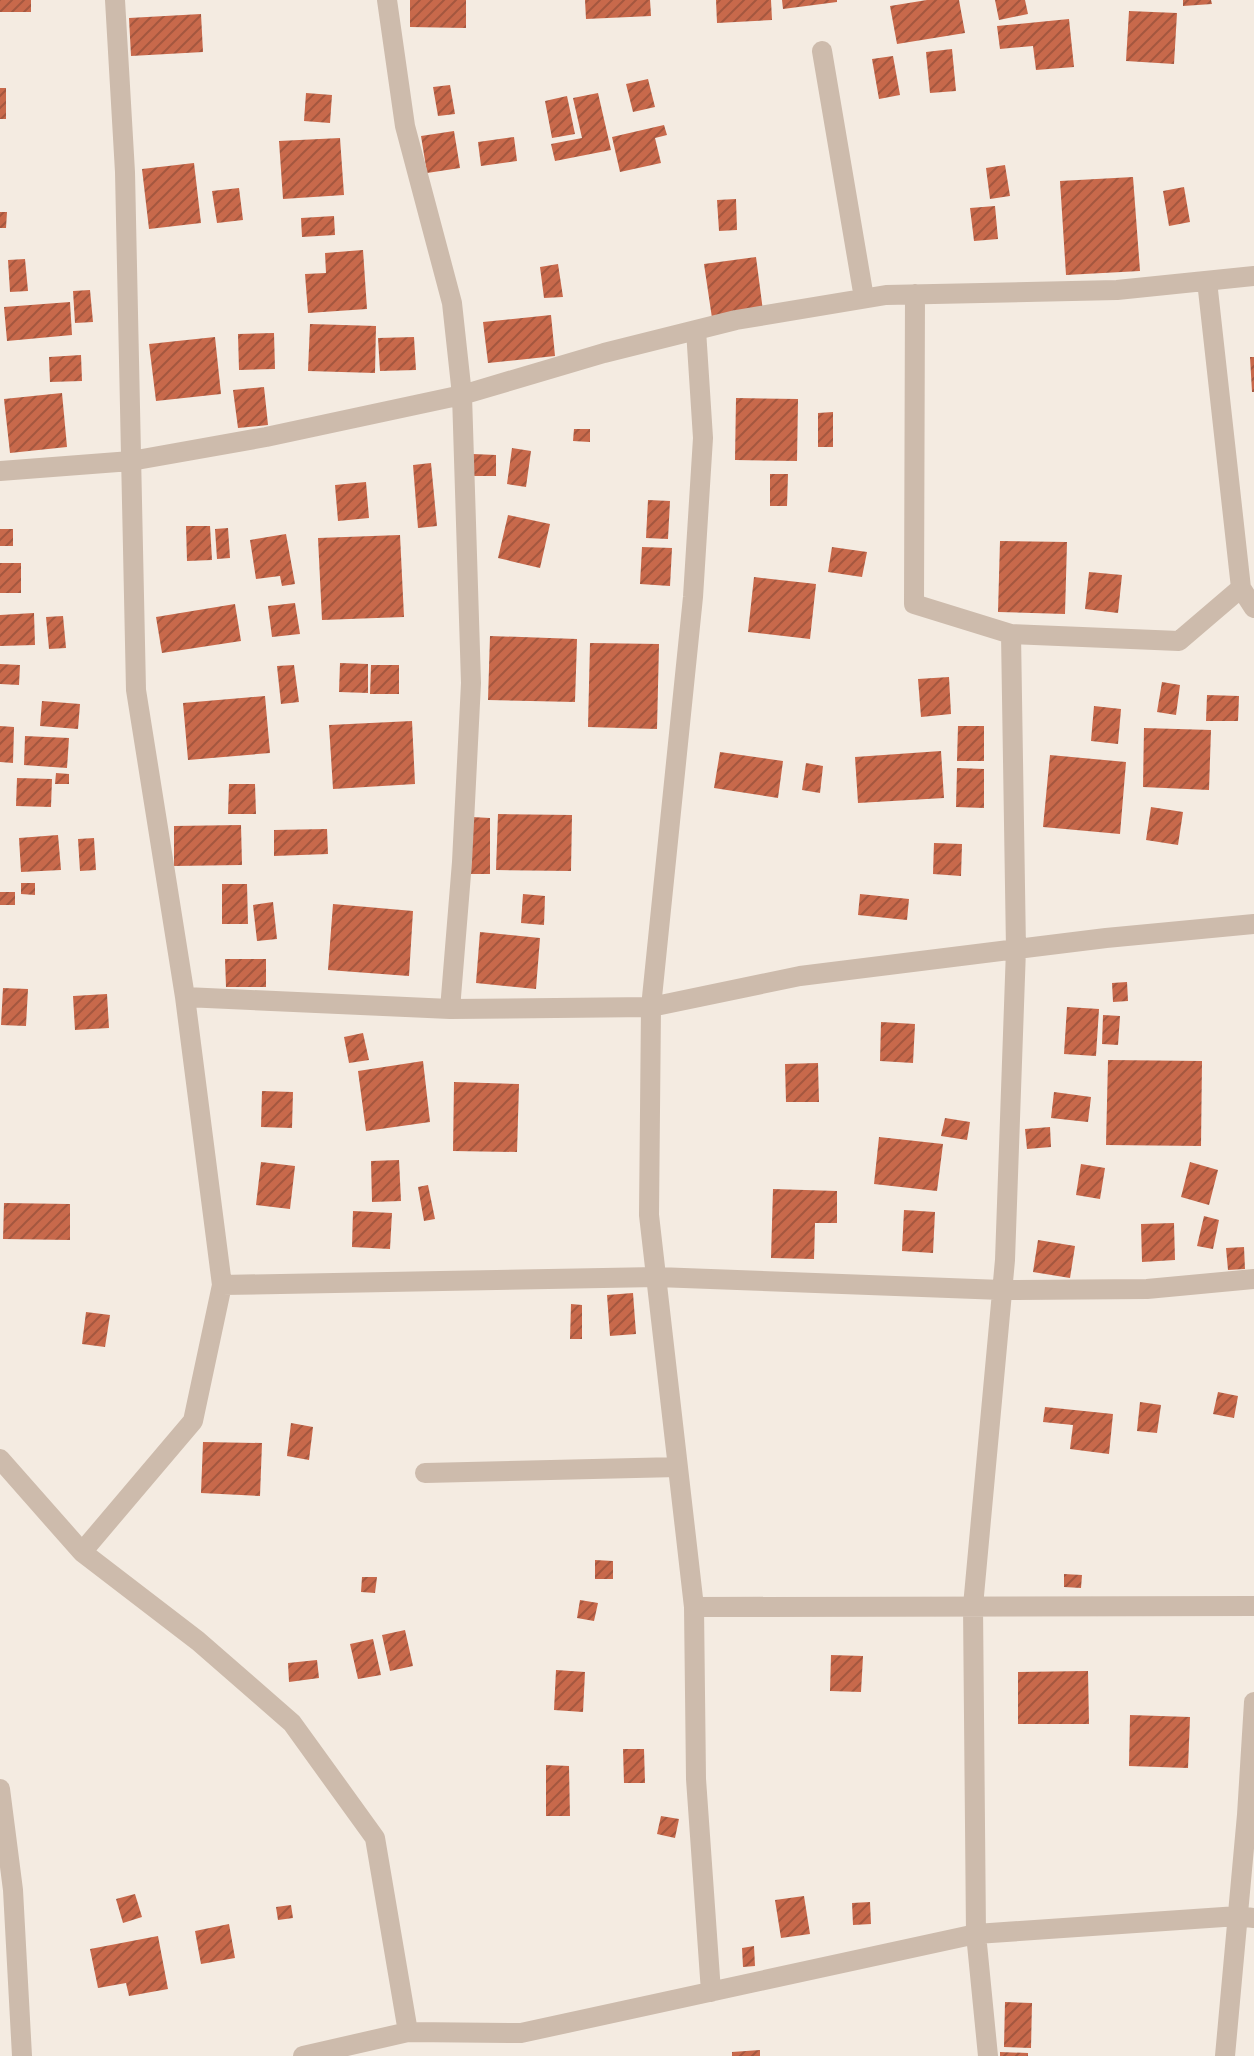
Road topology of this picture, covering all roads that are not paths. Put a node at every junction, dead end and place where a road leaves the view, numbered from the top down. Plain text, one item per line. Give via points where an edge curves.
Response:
1 (115, 0) edge
2 (387, 0) edge
3 (822, 51) dead end
4 (1254, 276) edge
5 (1207, 281) junction
6 (915, 294) junction
7 (864, 298) junction
8 (696, 330) junction
9 (462, 395) junction
10 (131, 461) junction
11 (0, 471) edge
12 (1241, 588) junction
13 (1254, 608) edge
14 (1011, 634) junction
15 (1254, 924) edge
16 (1016, 949) junction
17 (185, 997) junction
18 (651, 1007) junction
19 (450, 1009) junction
20 (657, 1277) junction
21 (1254, 1279) edge
22 (222, 1285) junction
23 (1002, 1290) junction
24 (0, 1459) edge
25 (678, 1467) junction
26 (425, 1473) dead end
27 (82, 1552) junction
28 (973, 1606) junction
29 (1254, 1606) edge
30 (694, 1607) junction
31 (1254, 1702) edge
32 (0, 1789) edge
33 (1246, 1917) edge
34 (976, 1934) junction
35 (711, 1992) junction
36 (408, 2032) junction
37 (22, 2056) edge
38 (303, 2056) edge
39 (988, 2056) edge
40 (1225, 2056) edge

1 - 10 street via 125,172
2 - 9 street via 405,126 452,303
3 - 7 street
4 - 5 street
5 - 6 street via 1117,290
5 - 12 street
6 - 7 street
6 - 14 street via 914,604
7 - 8 street
8 - 9 street
8 - 18 street via 703,438 693,597
9 - 10 street
9 - 19 street via 471,683
10 - 11 street
10 - 17 street via 136,690
12 - 13 street
12 - 14 street via 1179,641
14 - 16 street
15 - 16 street
16 - 18 street via 800,976
16 - 23 street
17 - 19 street
17 - 22 street
18 - 19 street
18 - 20 street via 649,1215
20 - 22 street
20 - 23 street
20 - 25 street
21 - 23 street via 1147,1289
22 - 27 street via 193,1421
23 - 28 street
24 - 27 street
25 - 26 street
25 - 30 street
27 - 36 street via 198,1641 292,1723 375,1838
28 - 29 street
28 - 30 street
28 - 34 street
30 - 35 street via 696,1779
31 - 33 street
32 - 37 street via 13,1890
33 - 34 street
33 - 40 street
34 - 35 street
34 - 39 street
35 - 36 street via 521,2033
36 - 38 street

